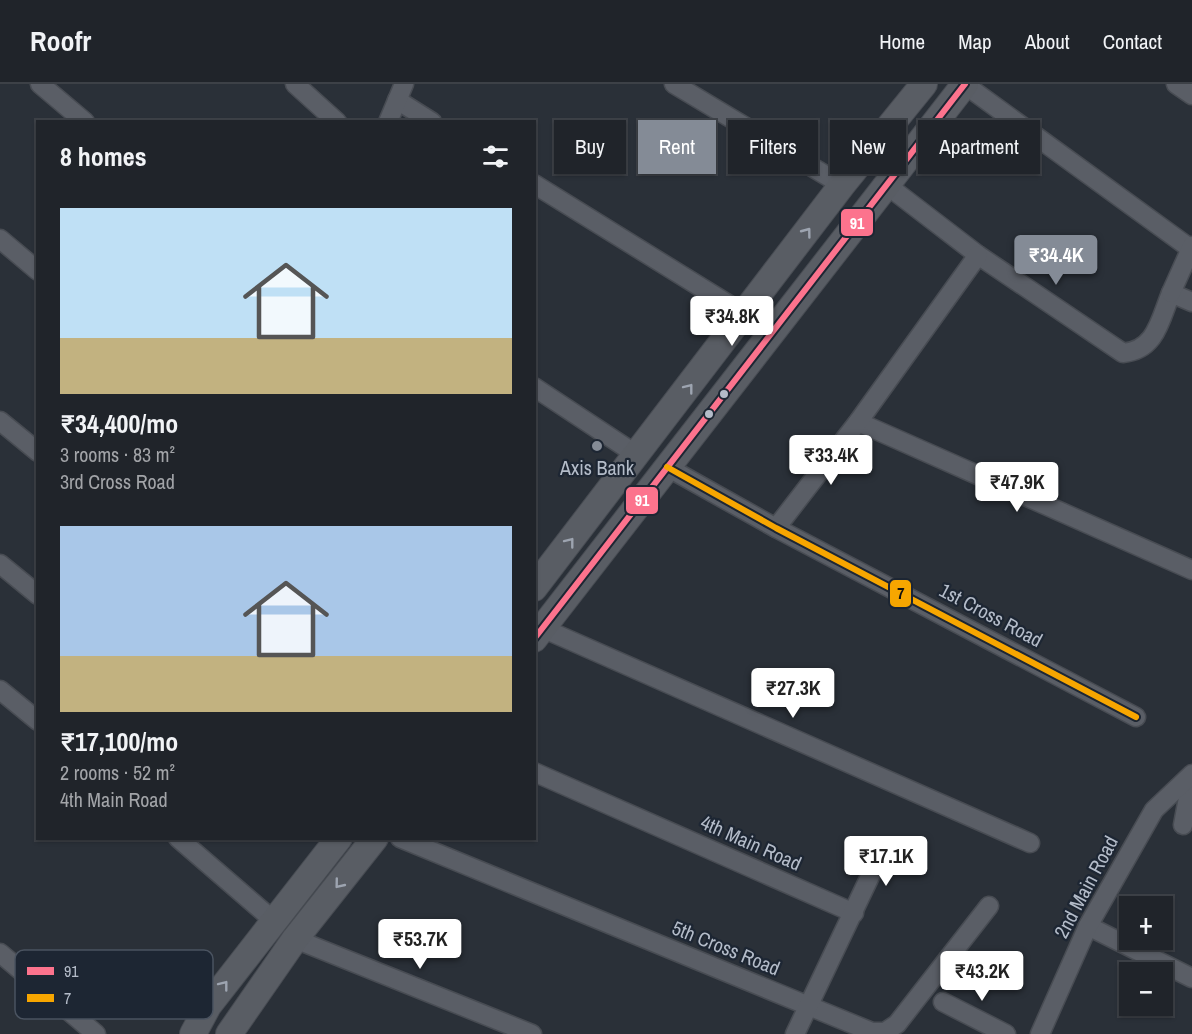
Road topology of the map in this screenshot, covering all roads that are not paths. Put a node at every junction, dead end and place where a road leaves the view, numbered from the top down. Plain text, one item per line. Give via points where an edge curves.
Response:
1 (39, 84) edge
2 (295, 84) edge
3 (674, 84) edge
4 (924, 84) edge
5 (965, 84) edge
6 (1176, 84) edge
7 (401, 92) edge
8 (1192, 95) edge
9 (84, 120) edge
10 (335, 120) edge
11 (389, 120) edge
12 (430, 120) edge
13 (536, 185) edge
14 (842, 185) junction
15 (888, 186) junction
16 (0, 239) edge
17 (1191, 248) edge
18 (978, 255) junction
19 (36, 269) edge
20 (1171, 293) junction
21 (1192, 302) edge
22 (744, 314) junction
23 (536, 388) edge
24 (0, 421) edge
25 (858, 422) junction
26 (36, 450) edge
27 (638, 455) junction
28 (667, 467) junction
29 (776, 528) junction
30 (0, 564) edge
31 (1192, 570) edge
32 (536, 585) edge
33 (36, 593) edge
34 (538, 633) edge
35 (0, 690) edge
36 (1136, 717) dead end
37 (36, 719) edge
38 (536, 773) edge
39 (1192, 775) edge
40 (1154, 810) junction
41 (1188, 827) edge
42 (180, 840) edge
43 (337, 840) edge
44 (373, 840) edge
45 (405, 840) edge
46 (1030, 843) dead end
47 (884, 847) dead end
48 (989, 906) dead end
49 (854, 913) junction
50 (274, 921) junction
51 (1088, 926) junction
52 (295, 939) junction
53 (0, 952) edge
54 (15, 965) edge
55 (1192, 978) edge
56 (213, 1000) edge
57 (943, 1002) dead end
58 (809, 1006) junction
59 (78, 1019) edge
60 (201, 1019) edge
61 (96, 1034) edge
62 (193, 1034) edge
63 (229, 1034) edge
64 (532, 1034) edge
65 (795, 1034) edge
66 (1006, 1034) edge
67 (1040, 1034) edge

1 - 9 street
2 - 10 street
3 - 14 street
4 - 14 main road
5 - 15 main road
5 - 17 street
6 - 8 street
7 - 11 street
7 - 12 street
13 - 22 street
22 -> 14 main road
15 - 18 street
15 - 28 main road
16 - 19 street
17 - 20 street
18 - 20 street via 1123,353 1137,352 1150,341
18 - 25 street
20 - 21 street
27 -> 22 main road
23 - 27 street
24 - 26 street
25 - 29 street
25 - 31 street
32 -> 27 main road
28 - 29 street, 1st Cross Road
28 - 34 main road
29 - 36 street, 1st Cross Road
30 - 33 street
34 - 46 street
35 - 37 street
38 - 49 street, 4th Main Road
39 - 40 street, 2nd Main Road
39 - 41 street
40 - 41 street
40 - 51 street, 2nd Main Road
42 - 50 street
43 - 50 main road
44 -> 52 main road
45 - 58 street, 5th Cross Road
47 - 49 street
48 - 58 street, 5th Cross Road via 897,1024 885,1032 872,1032
49 - 58 street
56 -> 50 main road
51 - 55 street
51 - 67 street, 2nd Main Road
52 - 63 main road
52 - 64 street
53 - 54 street
57 - 66 street
58 - 65 street
59 - 61 street
62 -> 60 main road

